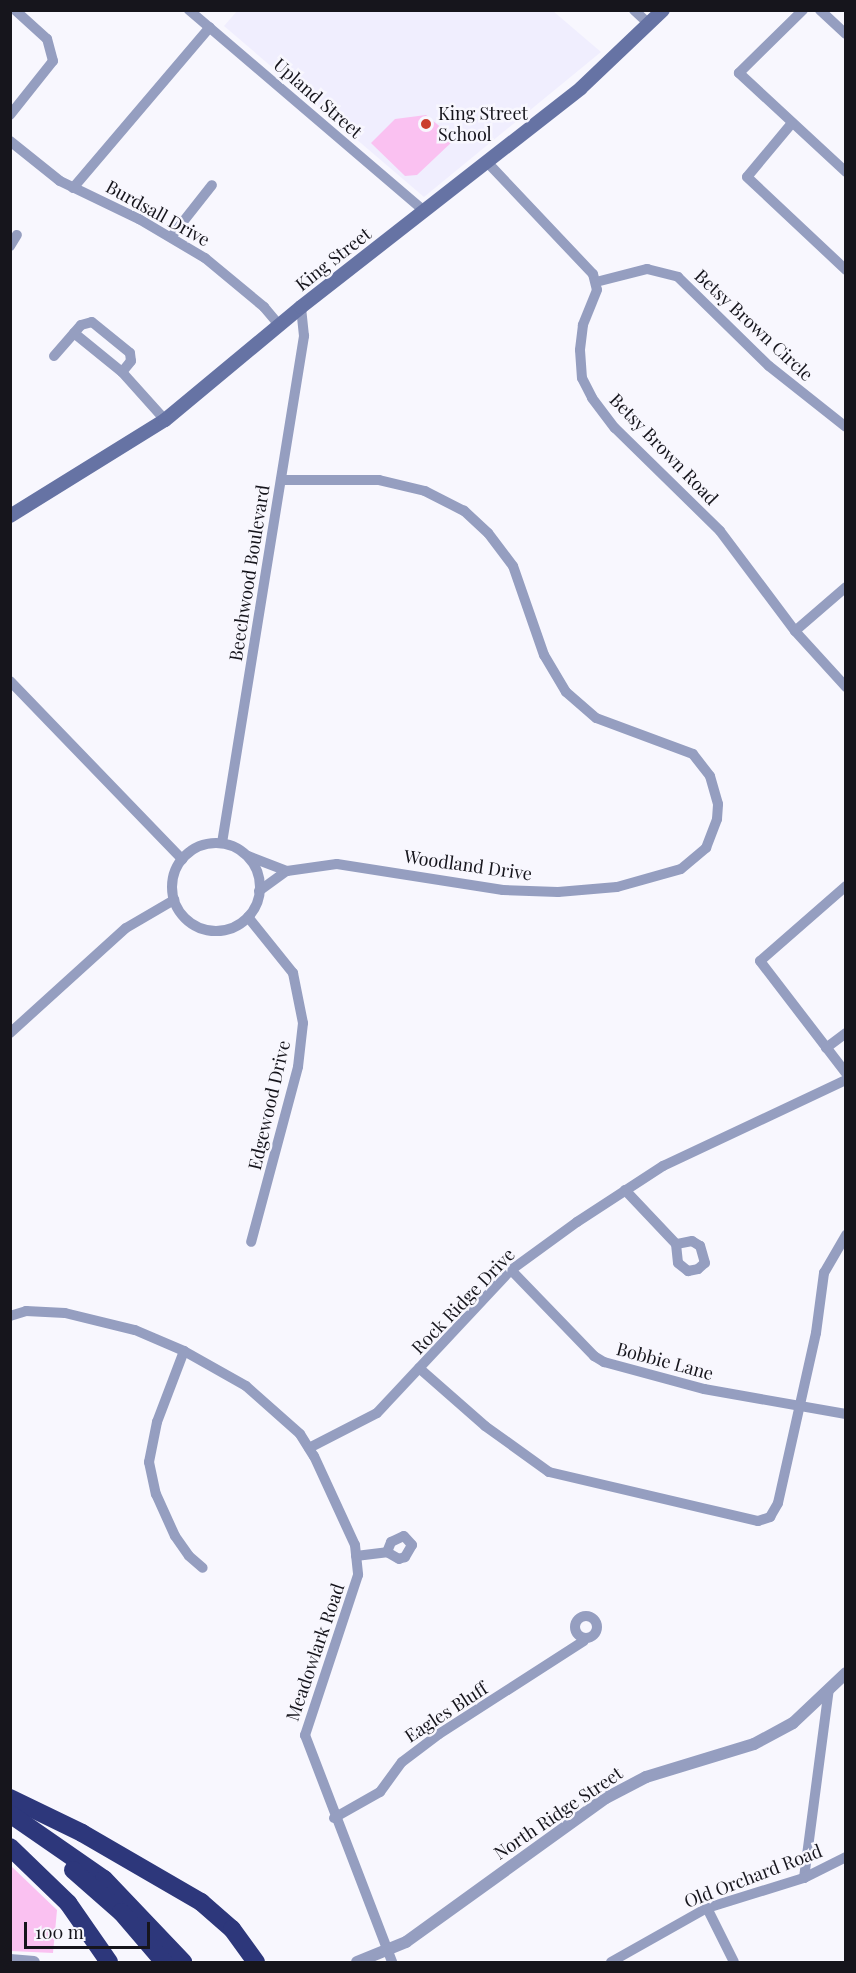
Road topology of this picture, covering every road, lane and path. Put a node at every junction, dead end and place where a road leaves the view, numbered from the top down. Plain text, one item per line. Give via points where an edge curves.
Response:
1 (15, 10) edge
2 (189, 10) edge
3 (634, 10) edge
4 (663, 10) edge
5 (803, 10) edge
6 (820, 10) edge
7 (649, 24) junction
8 (210, 27) junction
9 (846, 34) edge
10 (10, 115) edge
11 (792, 123) junction
12 (10, 141) edge
13 (487, 162) junction
14 (846, 172) edge
15 (212, 185) dead end
16 (73, 188) junction
17 (424, 211) junction
18 (17, 235) dead end
19 (171, 237) junction
20 (10, 246) edge
21 (846, 270) edge
22 (596, 282) junction
23 (301, 307) junction
24 (280, 326) junction
25 (74, 333) junction
26 (54, 356) dead end
27 (122, 372) junction
28 (165, 420) junction
29 (846, 427) edge
30 (281, 480) junction
31 (13, 510) edge
32 (846, 587) edge
33 (795, 631) junction
34 (10, 681) edge
35 (846, 687) edge
36 (222, 843) junction
37 (246, 855) junction
38 (182, 859) junction
39 (287, 870) junction
40 (846, 886) edge
41 (259, 891) junction
42 (174, 900) junction
43 (248, 917) junction
44 (10, 1033) edge
45 (846, 1033) edge
46 (826, 1048) junction
47 (846, 1073) edge
48 (846, 1080) edge
49 (625, 1190) junction
50 (846, 1235) edge
51 (251, 1242) dead end
52 (676, 1244) dead end
53 (511, 1270) junction
54 (10, 1316) edge
55 (184, 1351) junction
56 (419, 1368) junction
57 (798, 1407) junction
58 (846, 1414) edge
59 (309, 1448) junction
60 (387, 1552) dead end
61 (356, 1556) junction
62 (203, 1568) dead end
63 (584, 1641) dead end
64 (846, 1673) edge
65 (829, 1689) junction
66 (10, 1798) edge
67 (10, 1814) edge
68 (334, 1818) junction
69 (10, 1826) edge
70 (10, 1847) edge
71 (846, 1857) edge
72 (804, 1878) junction
73 (707, 1908) junction
74 (390, 1956) edge
75 (10, 1960) edge
76 (34, 1962) edge
77 (110, 1962) edge
78 (164, 1962) edge
79 (183, 1962) edge
80 (256, 1962) edge
81 (357, 1962) edge
82 (611, 1962) edge
83 (734, 1962) edge

1 - 10 street via 47,39 53,61
2 - 8 street, Upland Street
3 - 7 street
4 - 7 main road, King Street
5 - 11 street via 739,73
6 - 9 street
7 - 13 main road, King Street via 581,88
8 - 16 street
8 - 17 street, Upland Street
11 - 14 street
11 - 21 street via 747,177
12 - 16 street, Burdsall Drive
13 - 17 main road, King Street
13 - 22 street via 582,262
15 - 19 street
16 - 19 street, Burdsall Drive
17 - 23 main road, King Street
18 - 20 street
19 - 24 street, Burdsall Drive via 226,274
22 - 29 street, Betsy Brown Circle via 647,269 678,277 769,366
22 - 33 street, Betsy Brown Road via 580,350 582,378 592,398 615,428 726,537
23 - 24 main road, King Street
23 - 30 street, Beechwood Boulevard via 304,336
24 - 28 main road, King Street
25 - 26 street
25 - 27 street
25 - 27 street via 85,322 101,328 130,353 131,361
27 - 28 street
28 - 31 main road, King Street
30 - 36 street, Beechwood Boulevard
30 - 39 street, Woodland Drive via 380,480 425,491 464,511 488,533 513,566 541,648 567,692 596,718 693,754 710,776 718,804 713,833 695,859 665,876 617,887 528,892 337,864
32 - 33 street
33 - 35 street, Betsy Brown Road
34 - 38 street
36 - 37 street
36 - 38 street via 199,846
37 - 39 street, Woodland Drive
37 - 41 street via 255,867
38 - 42 street via 173,879
39 - 41 street
40 - 46 street via 760,961
41 - 43 street
42 - 43 street via 184,917 211,931 232,928
42 - 44 street via 126,928
43 - 51 street, Edgewood Drive via 293,972 303,1023 298,1067
45 - 46 street
46 - 47 street
48 - 49 street, Rock Ridge Drive via 709,1143
49 - 52 street
49 - 53 street, Rock Ridge Drive
50 - 57 street, Rock Ridge Drive via 824,1273 816,1333
53 - 56 street, Rock Ridge Drive
53 - 57 street, Bobbie Lane via 604,1362 657,1378
54 - 55 street, Meadowlark Road via 26,1311 65,1313 135,1330
55 - 59 street, Meadowlark Road via 246,1386 300,1434
55 - 62 street via 157,1422 149,1462 156,1494 175,1536
56 - 57 street, Rock Ridge Drive via 485,1426 549,1472 752,1521 770,1517 778,1503
56 - 59 street via 377,1413
57 - 58 street, Bobbie Lane
59 - 61 street, Meadowlark Road via 345,1520
60 - 61 street
61 - 68 street, Meadowlark Road via 355,1592 305,1727 308,1748
63 - 68 street, Eagles Bluff via 439,1734 402,1762 380,1792
64 - 65 street, North Ridge Street
65 - 72 street
65 - 74 street, North Ridge Street via 793,1723 773,1735 646,1777 606,1798
66 - 80 highway via 82,1833 201,1902 232,1929
67 - 79 highway via 104,1879
68 - 74 street, Meadowlark Road
69 - 78 highway via 88,1882
70 - 77 highway via 62,1895
71 - 72 street, Old Orchard Road
72 - 73 street, Old Orchard Road
73 - 82 street, Old Orchard Road
73 - 83 street
74 - 81 street, North Ridge Street
75 - 76 street

